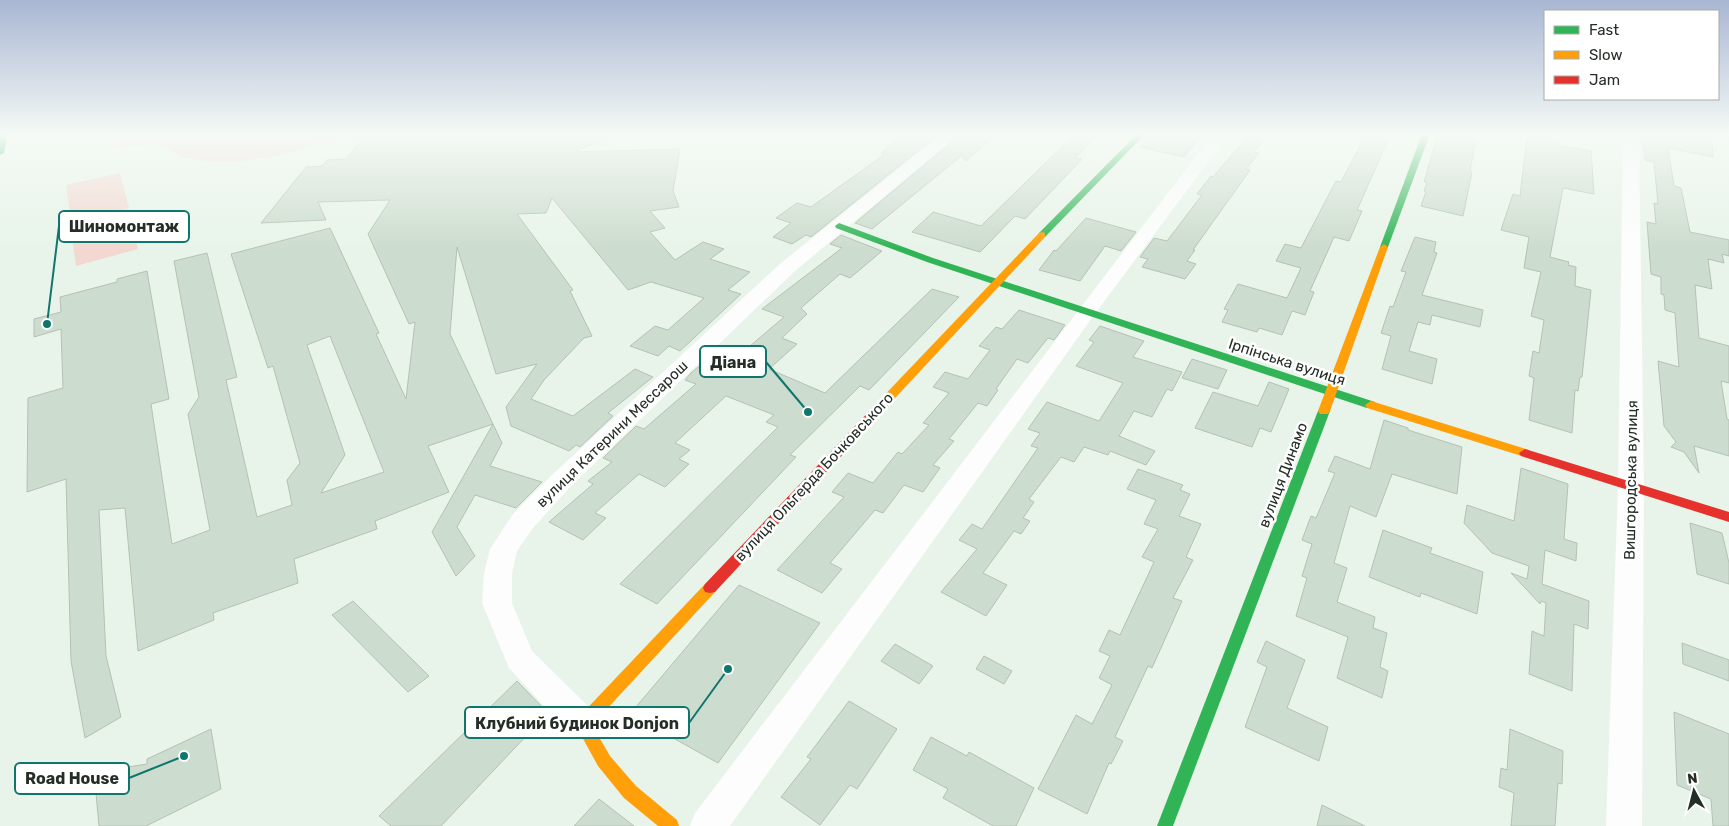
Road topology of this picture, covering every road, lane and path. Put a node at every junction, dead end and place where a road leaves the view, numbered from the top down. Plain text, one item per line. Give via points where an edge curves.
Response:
1 (904, 173) edge
2 (1103, 173) edge
3 (1192, 173) edge
4 (1412, 173) edge
5 (1631, 173) edge
6 (839, 226) junction
7 (997, 281) junction
8 (1087, 312) junction
9 (1331, 392) junction
10 (1631, 487) junction
11 (1729, 517) edge
12 (583, 724) junction
13 (671, 826) edge
14 (708, 826) edge
15 (1165, 826) edge
16 (1624, 826) edge

1 - 6 street, вулиця Катерини Мессарош
2 - 7 street, вулиця Ольгерда Бочковського
3 - 8 street
4 - 9 street, вулиця Динамо
5 - 10 street, Вишгородська вулиця
6 - 7 street, Ірпінська вулиця
6 - 12 street, вулиця Катерини Мессарош via 788,268 623,421 523,521 504,549 498,573 497,603 520,660
7 - 8 street, Ірпінська вулиця
7 - 12 street, вулиця Ольгерда Бочковського
8 - 9 street, Ірпінська вулиця
8 - 14 street
9 - 10 street, Ірпінська вулиця
9 - 15 street, вулиця Динамо
10 - 11 street, Ірпінська вулиця
10 - 16 street, Вишгородська вулиця
12 - 13 street via 604,762

